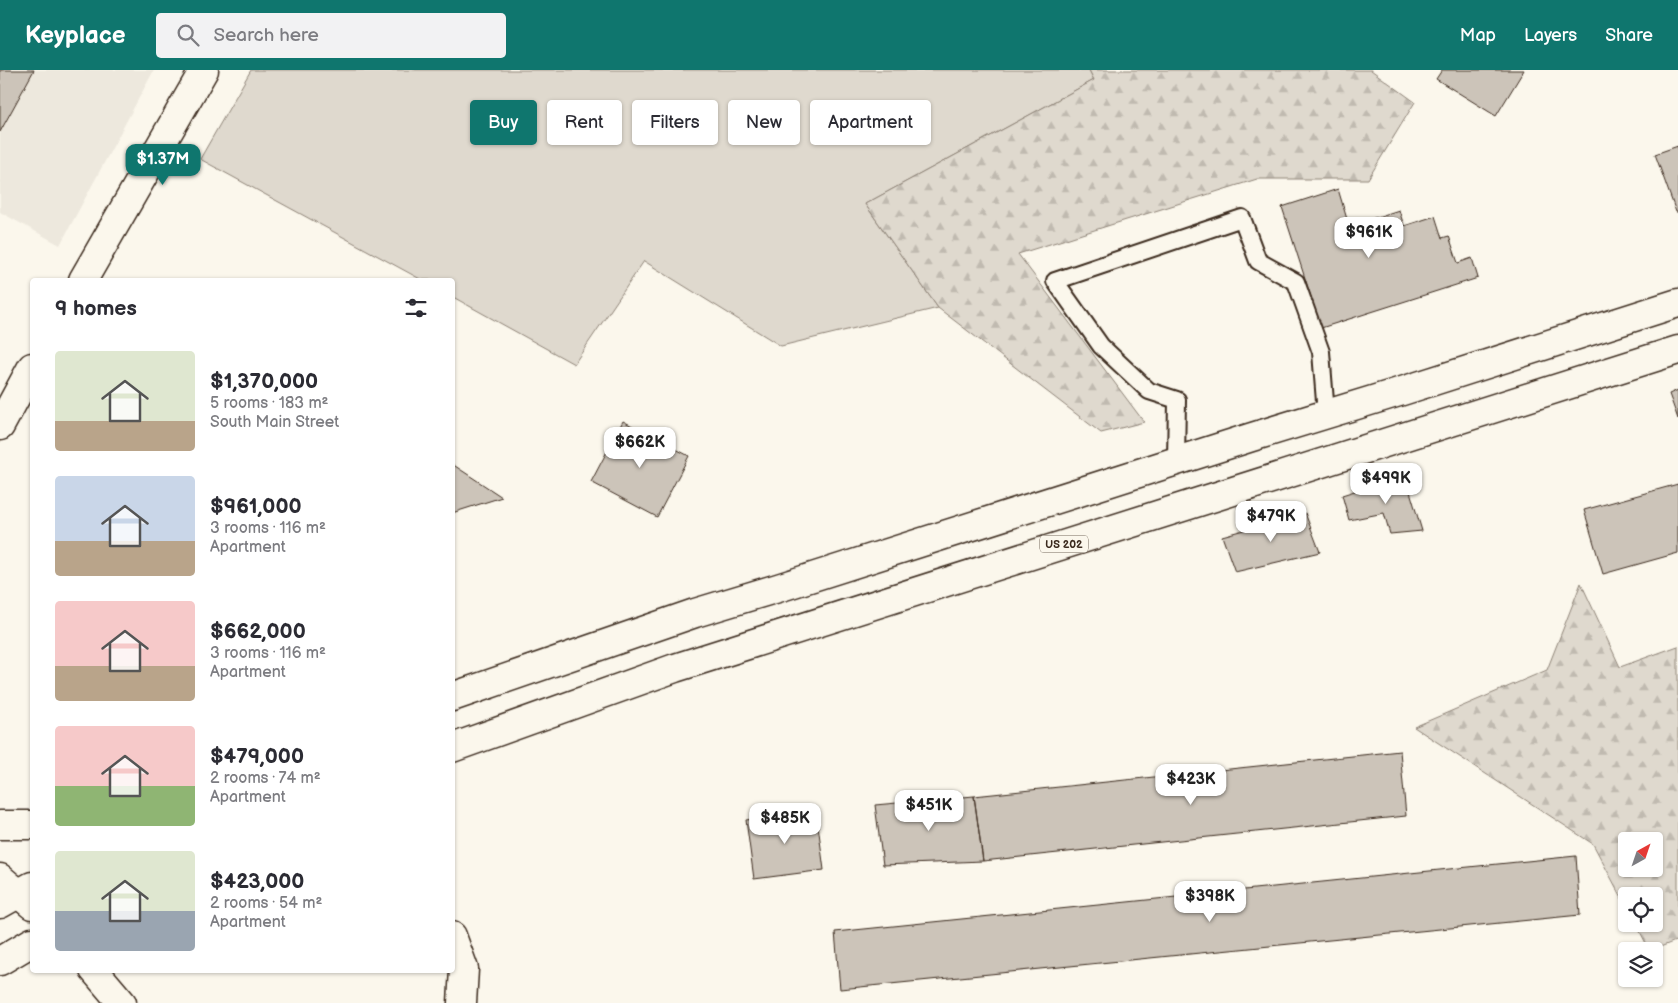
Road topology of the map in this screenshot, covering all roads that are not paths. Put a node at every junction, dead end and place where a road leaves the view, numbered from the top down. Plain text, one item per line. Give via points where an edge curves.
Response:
1 (204, 70) edge
2 (84, 278) edge
3 (1678, 302) edge
4 (1678, 350) edge
5 (30, 371) edge
6 (1326, 414) junction
7 (0, 426) edge
8 (1176, 461) junction
9 (455, 696) edge
10 (455, 747) edge
11 (0, 825) edge
12 (30, 826) edge
13 (30, 943) edge
14 (455, 944) edge
15 (0, 961) edge
16 (97, 973) edge
17 (122, 1003) edge
18 (462, 1003) edge

1 - 2 main road
3 - 6 main road
4 - 10 main road, US 202 via 675,668
5 - 7 main road
6 - 8 main road
6 - 8 lane via 1321,352 1296,282 1258,262 1242,218 1055,281 1101,346 1149,391 1177,400
8 - 9 main road via 695,613
11 - 12 main road
13 - 15 main road
14 - 18 main road via 464,969
16 - 17 main road

